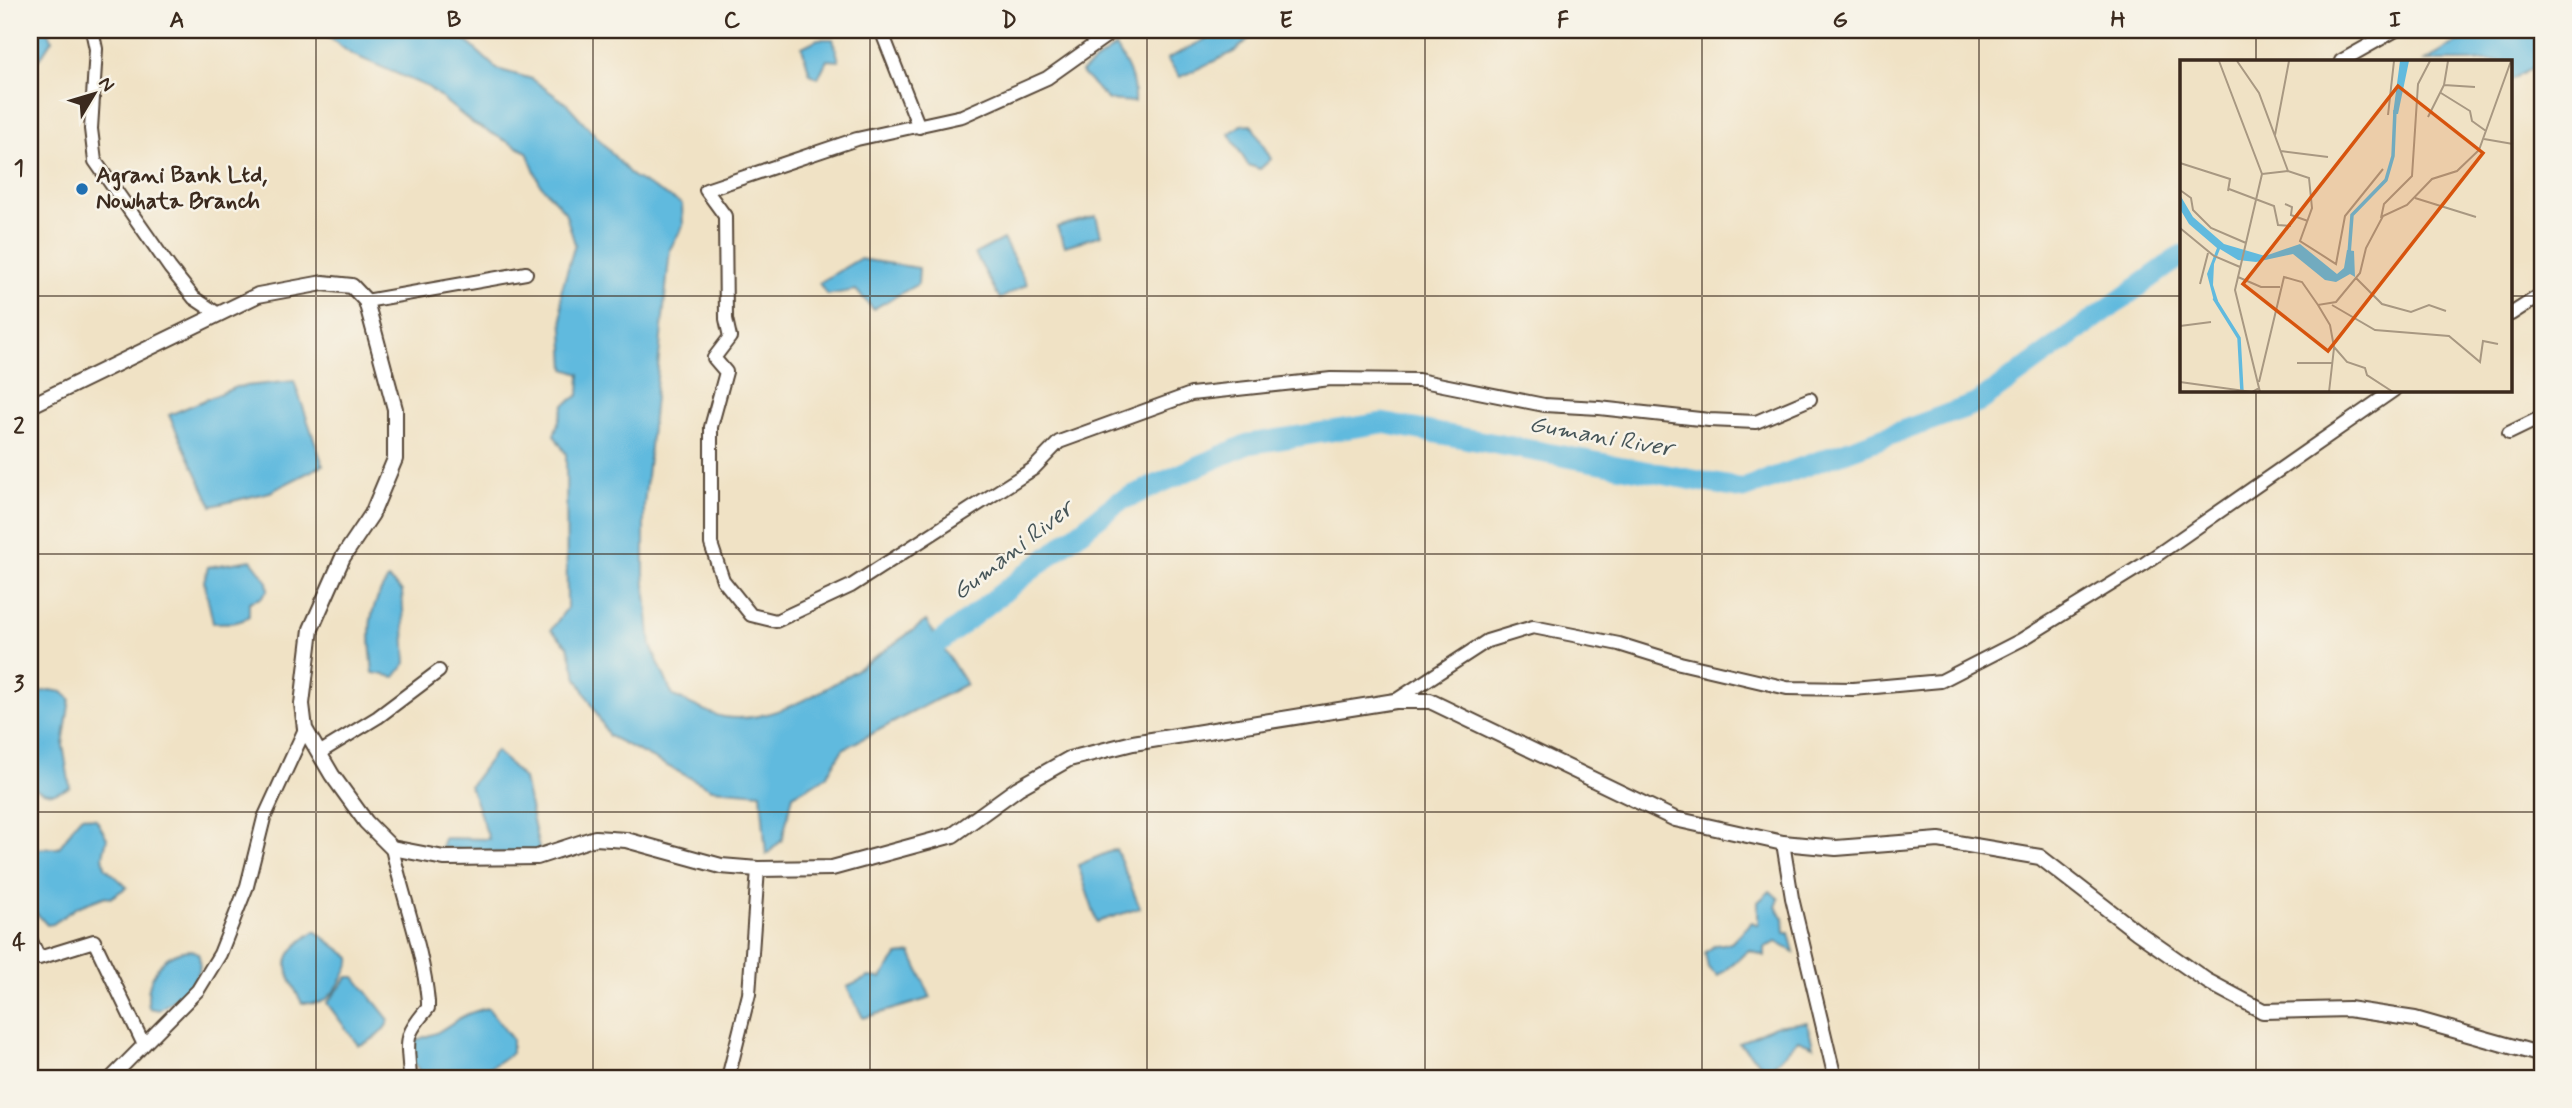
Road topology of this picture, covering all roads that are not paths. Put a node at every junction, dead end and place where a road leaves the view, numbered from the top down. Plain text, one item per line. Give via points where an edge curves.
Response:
1 (92, 30) edge
2 (881, 30) edge
3 (1110, 30) edge
4 (2396, 30) edge
5 (2343, 60) edge
6 (919, 127) junction
7 (526, 273) dead end
8 (2542, 294) edge
9 (366, 301) junction
10 (2512, 313) edge
11 (218, 314) junction
12 (2391, 392) edge
13 (1810, 399) dead end
14 (30, 406) edge
15 (2542, 417) edge
16 (2509, 433) dead end
17 (439, 671) dead end
18 (1395, 701) junction
19 (305, 729) junction
20 (319, 753) junction
21 (1783, 843) junction
22 (392, 848) junction
23 (758, 869) junction
24 (30, 939) edge
25 (144, 1045) junction
26 (2542, 1055) edge
27 (111, 1078) edge
28 (410, 1078) edge
29 (728, 1078) edge
30 (1835, 1078) edge

1 - 11 street via 96,49 91,130 95,161 194,298
2 - 6 street
3 - 6 street via 1047,78 962,116
4 - 5 street
6 - 13 street via 857,139 706,190 725,216 730,337 714,358 726,372 711,427 711,544 723,580 751,615 776,621 851,586 1033,469 1059,442 1191,394 1331,379 1418,380 1544,405 1756,422
7 - 9 street
8 - 10 street
9 - 11 street via 352,286 323,283 258,295
9 - 19 street via 396,409 395,460 311,629 302,704
11 - 14 street
12 - 18 street via 2144,564 2021,640 1941,681 1853,689 1787,688 1619,644 1533,627 1487,641
15 - 16 street
17 - 20 street via 379,717
18 - 21 street via 1430,701 1675,819
18 - 23 street via 1133,743 1069,759 1018,788 953,835 832,868
19 - 20 street
19 - 25 street via 264,818 247,886 220,954 198,990
20 - 22 street via 366,822
21 - 26 street via 1836,848 1939,841 2040,857 2207,981 2263,1011 2348,1009 2415,1019
21 - 30 street
22 - 23 street via 444,858 537,857 595,838 626,840 721,866
22 - 28 street via 416,928 428,1002 410,1029
23 - 29 street via 749,994
24 - 25 street via 39,958 94,941
25 - 27 street

